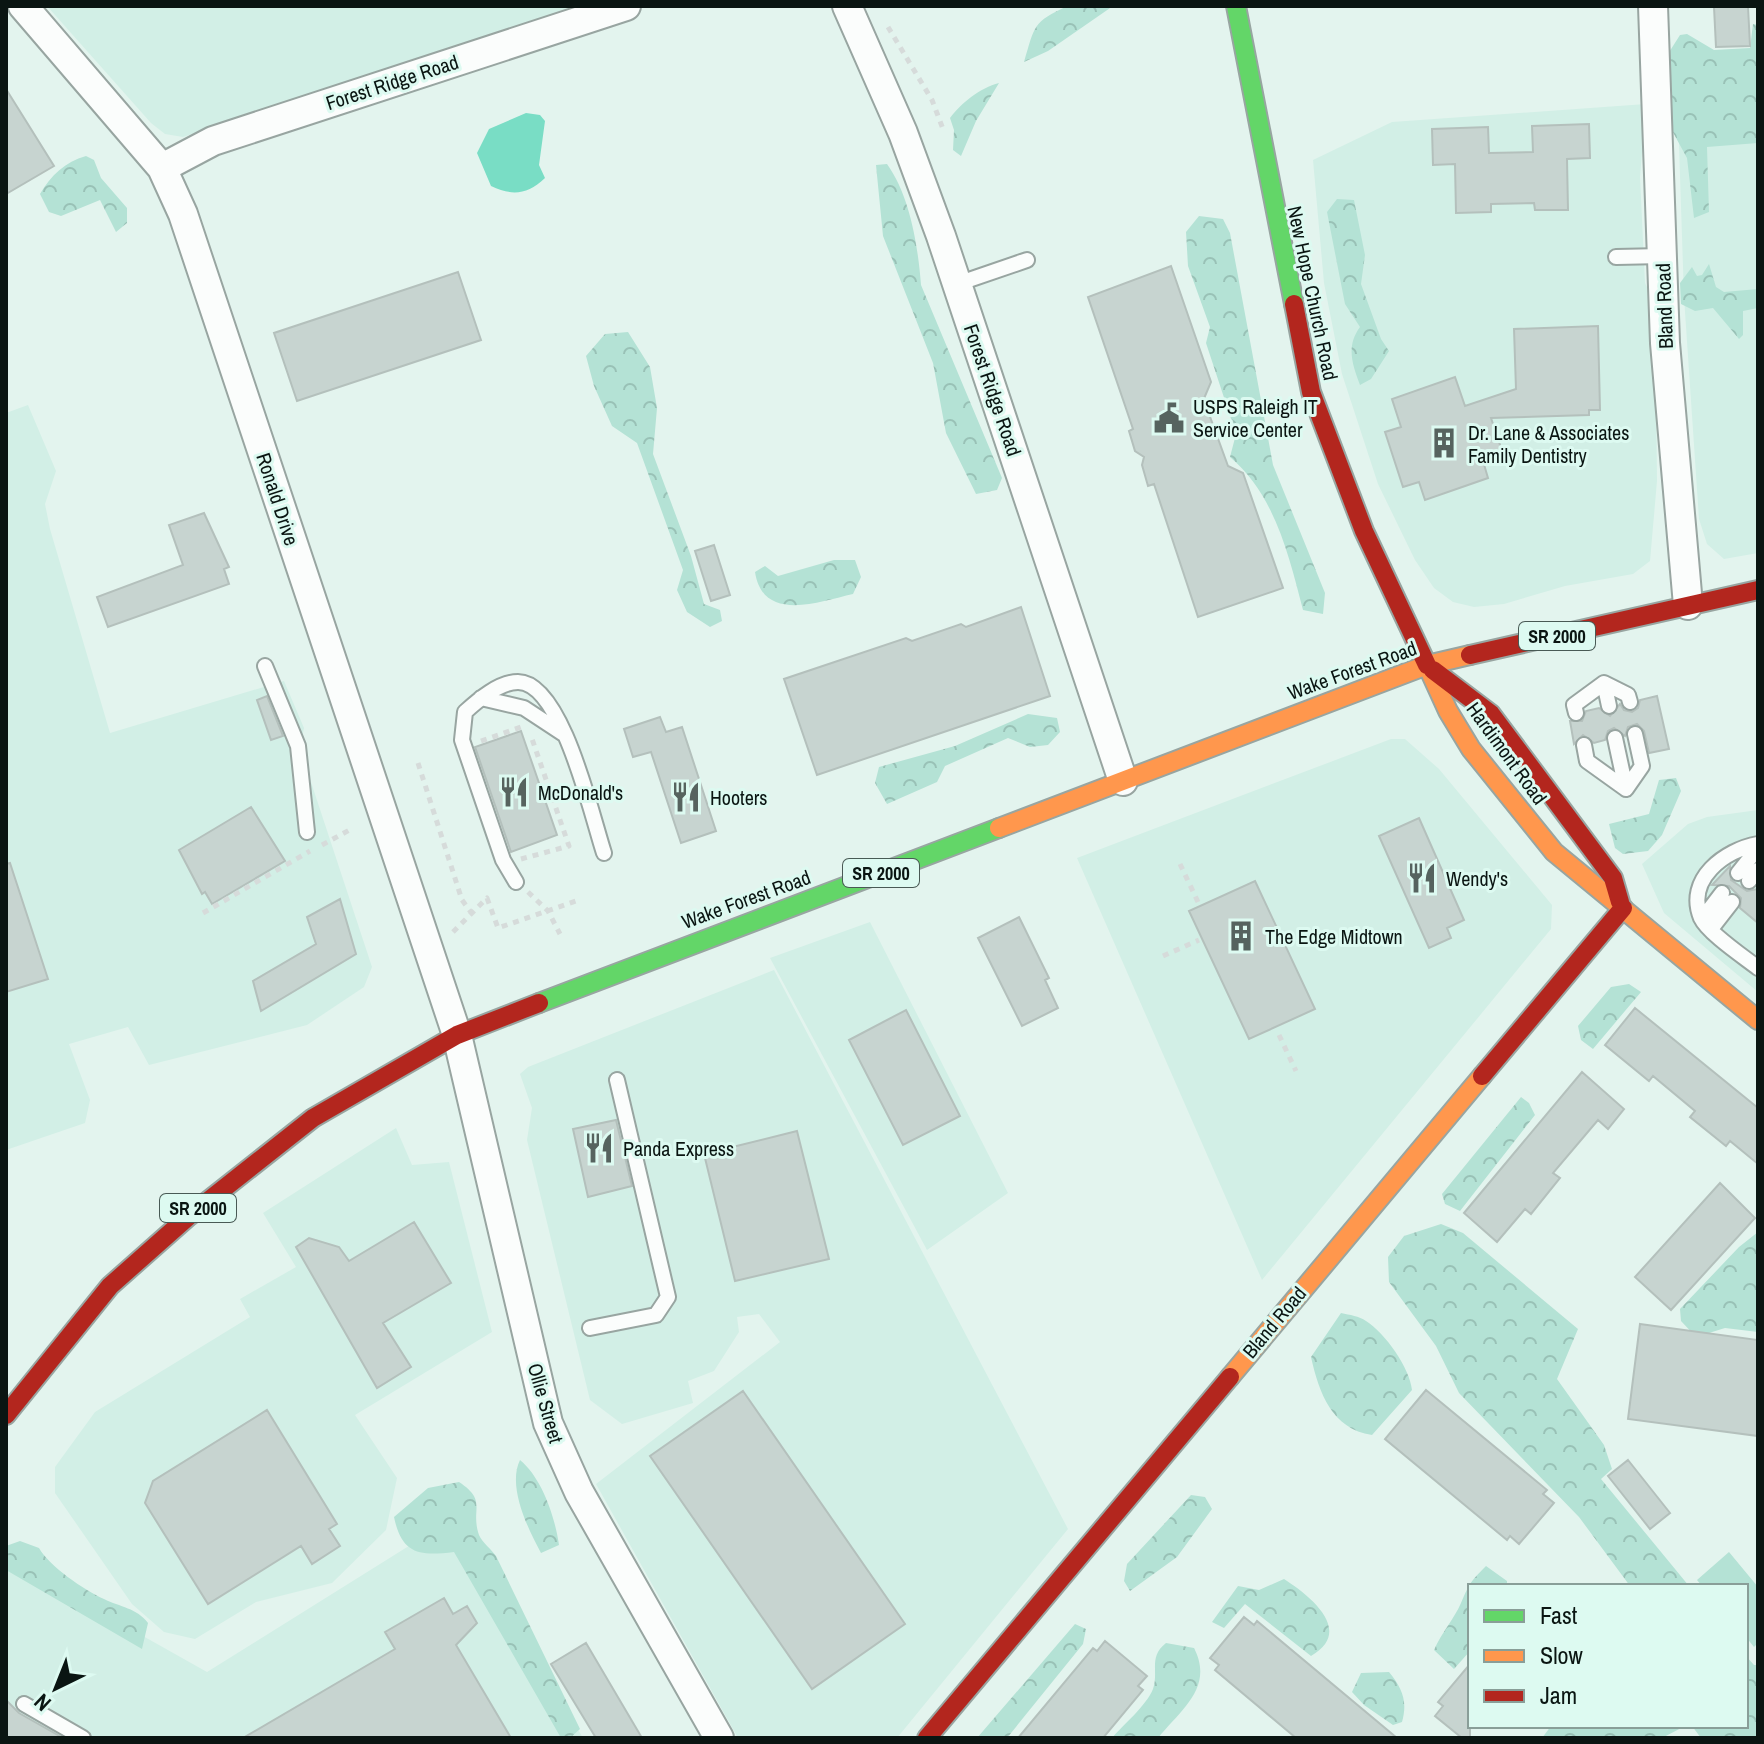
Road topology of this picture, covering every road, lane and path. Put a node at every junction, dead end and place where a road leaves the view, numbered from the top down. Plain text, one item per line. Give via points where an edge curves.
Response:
1 (23, 6) edge
2 (626, 6) edge
3 (847, 6) edge
4 (1236, 6) edge
5 (1653, 6) edge
6 (879, 15) dead end
7 (943, 129) dead end
8 (162, 168) junction
9 (1663, 256) junction
10 (1616, 257) dead end
11 (1027, 260) dead end
12 (957, 284) junction
13 (1758, 590) edge
14 (1688, 605) junction
15 (1427, 665) junction
16 (265, 666) dead end
17 (1605, 687) dead end
18 (481, 698) junction
19 (1630, 702) dead end
20 (1609, 706) dead end
21 (1576, 713) dead end
22 (1635, 734) dead end
23 (565, 735) junction
24 (1615, 738) dead end
25 (473, 744) dead end
26 (1584, 745) dead end
27 (418, 763) dead end
28 (1123, 781) junction
29 (1626, 789) junction
30 (353, 828) dead end
31 (307, 832) dead end
32 (1758, 846) edge
33 (604, 853) dead end
34 (1180, 864) dead end
35 (1748, 875) edge
36 (520, 877) junction
37 (1727, 898) dead end
38 (576, 901) dead end
39 (1198, 902) dead end
40 (1623, 908) junction
41 (548, 911) junction
42 (203, 913) dead end
43 (473, 915) junction
44 (1706, 924) junction
45 (453, 932) dead end
46 (560, 934) dead end
47 (1199, 940) dead end
48 (1163, 956) dead end
49 (1758, 968) edge
50 (1758, 1020) edge
51 (457, 1035) junction
52 (1279, 1035) dead end
53 (1296, 1071) dead end
54 (617, 1080) dead end
55 (590, 1328) dead end
56 (6, 1415) edge
57 (24, 1704) dead end
58 (83, 1738) edge
59 (719, 1738) edge
60 (927, 1738) edge

1 - 8 street, Ronald Drive
2 - 8 street, Forest Ridge Road via 213,141
3 - 12 street, Forest Ridge Road via 903,133
4 - 15 main road, New Hope Church Road via 1311,392 1364,531
5 - 9 street, Bland Road
6 - 7 path via 932,100
8 - 51 street, Ronald Drive via 189,231
9 - 10 lane
9 - 14 street, Bland Road via 1668,393
11 - 12 lane
12 - 28 street, Forest Ridge Road
13 - 14 main road, Wake Forest Road / SR 2000
14 - 15 main road, Wake Forest Road / SR 2000
15 - 28 main road, Wake Forest Road / SR 2000
15 - 40 main road, Hardimont Road via 1491,714 1613,878
15 - 40 main road, Hardimont Road via 1455,724 1516,807 1599,897
16 - 31 lane via 298,746
17 - 20 lane
18 - 23 lane via 524,708
18 - 23 lane via 517,682 535,686 558,713
18 - 36 lane via 465,712 462,740 503,860
19 - 21 lane via 1628,695 1604,683 1574,705
22 - 29 lane via 1642,766
23 - 33 lane
24 - 29 lane
25 - 36 path via 527,725 569,846 517,859
26 - 29 lane via 1587,761
27 - 43 path via 462,900
28 - 51 main road, Wake Forest Road / SR 2000
30 - 42 path
32 - 35 lane
32 - 44 lane via 1724,855 1699,885
34 - 39 path
36 - 41 path via 529,895
37 - 44 lane
38 - 41 path
40 - 50 main road, Hardimont Road
40 - 60 main road, Bland Road
41 - 43 path via 498,928 487,898
41 - 46 path
43 - 45 path
44 - 49 lane
47 - 48 path
51 - 56 main road, Wake Forest Road / SR 2000 via 313,1118 189,1216 110,1286
51 - 59 street, Ollie Street via 548,1423 579,1492
52 - 53 path
54 - 55 lane via 668,1297 656,1315
57 - 58 lane

